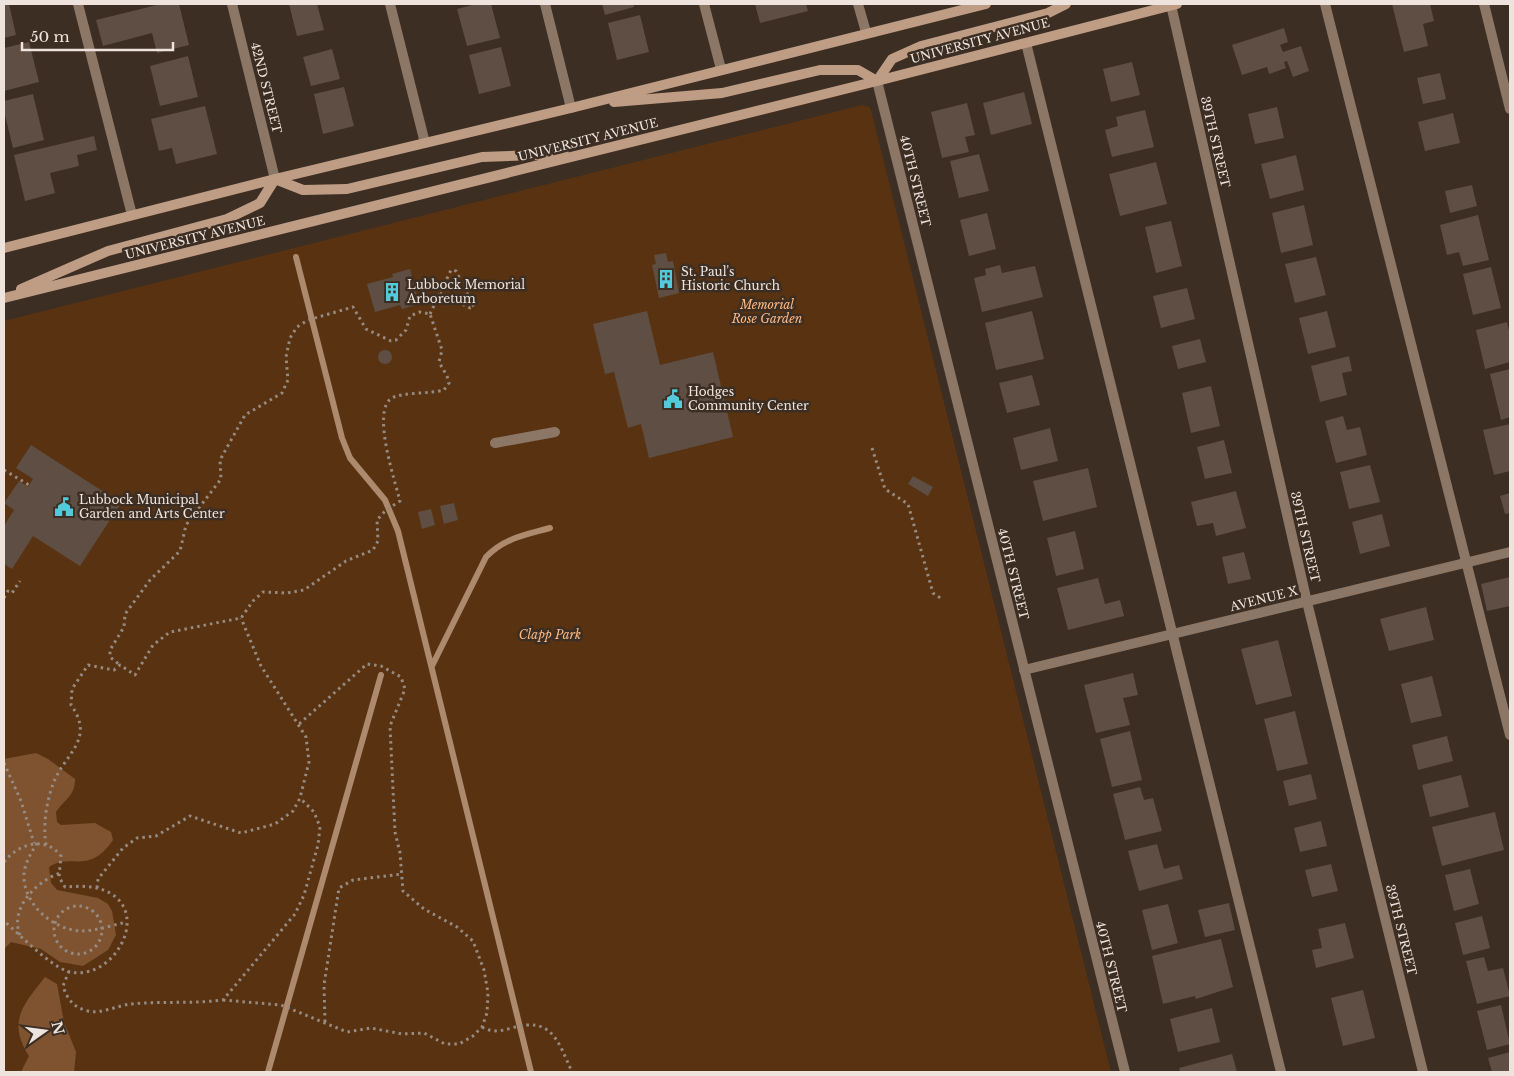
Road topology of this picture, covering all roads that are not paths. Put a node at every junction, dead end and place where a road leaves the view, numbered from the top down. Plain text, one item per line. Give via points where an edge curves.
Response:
1 (78, 4) edge
2 (232, 4) edge
3 (390, 4) edge
4 (545, 4) edge
5 (704, 4) edge
6 (858, 4) edge
7 (986, 4) edge
8 (1066, 4) edge
9 (1174, 4) edge
10 (1325, 4) edge
11 (1484, 4) edge
12 (866, 32) junction
13 (1026, 42) junction
14 (721, 70) junction
15 (877, 81) junction
16 (586, 104) junction
17 (571, 108) junction
18 (1510, 109) edge
19 (425, 143) junction
20 (584, 154) junction
21 (275, 179) junction
22 (132, 216) junction
23 (4, 248) edge
24 (4, 297) edge
25 (555, 432) dead end
26 (495, 444) dead end
27 (1510, 552) edge
28 (1468, 563) junction
29 (1307, 602) junction
30 (1172, 635) junction
31 (1024, 670) junction
32 (1510, 735) edge
33 (1125, 1072) edge
34 (1281, 1072) edge
35 (1423, 1072) edge

1 - 22 street
2 - 21 street, 42ND STREET
3 - 19 street
4 - 17 street
5 - 14 street
6 - 12 street
7 - 12 main road
8 - 15 main road via 1048,13 921,46 892,59
9 - 13 main road, UNIVERSITY AVENUE
9 - 29 street, 39TH STREET
10 - 28 street
11 - 18 street
12 - 14 main road
13 - 15 main road, UNIVERSITY AVENUE
13 - 30 street
14 - 16 main road
15 - 16 main road via 858,70 820,70 722,93
15 - 20 main road, UNIVERSITY AVENUE
15 - 31 street, 40TH STREET
16 - 17 main road
17 - 19 main road
19 - 21 main road
20 - 21 main road via 482,157 348,189 303,190
20 - 24 main road, UNIVERSITY AVENUE
21 - 22 main road
21 - 24 main road via 260,203 227,219 108,251
22 - 23 main road
25 - 26 street
27 - 28 street, AVENUE X
28 - 29 street, AVENUE X
28 - 32 street
29 - 30 street, AVENUE X
29 - 35 street, 39TH STREET
30 - 31 street, AVENUE X
30 - 34 street
31 - 33 street, 40TH STREET

